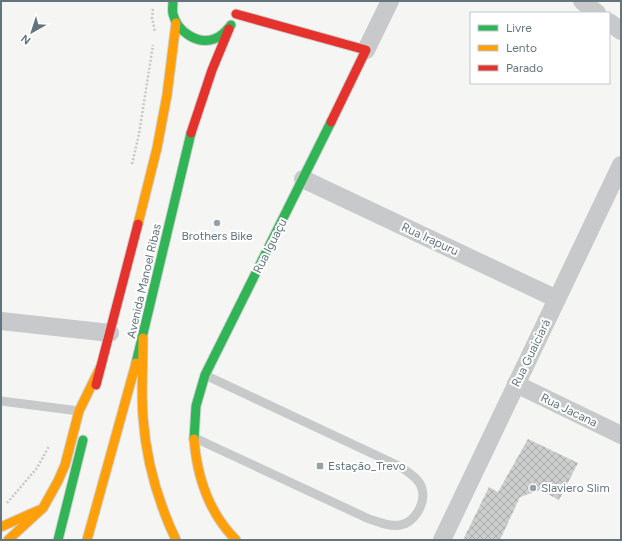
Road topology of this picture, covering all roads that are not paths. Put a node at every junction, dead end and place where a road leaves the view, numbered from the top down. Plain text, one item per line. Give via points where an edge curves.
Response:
1 (390, 1) edge
2 (582, 1) edge
3 (166, 3) edge
4 (596, 12) edge
5 (176, 23) junction
6 (610, 23) edge
7 (229, 29) junction
8 (621, 31) edge
9 (366, 50) junction
10 (621, 165) edge
11 (303, 179) junction
12 (557, 299) junction
13 (1, 320) edge
14 (110, 333) junction
15 (143, 338) junction
16 (101, 366) junction
17 (205, 375) junction
18 (516, 384) junction
19 (1, 401) edge
20 (79, 411) junction
21 (90, 411) dead end
22 (84, 434) dead end
23 (621, 435) edge
24 (193, 437) junction
25 (43, 508) junction
26 (1, 527) edge
27 (8, 540) edge
28 (58, 540) edge
29 (87, 540) edge
30 (176, 540) edge
31 (236, 540) edge
32 (442, 540) edge

1 - 9 street, Rua Iguaçu
2 - 4 street
3 - 5 main road, Avenida Manoel Ribas via 173,12
5 - 7 main road via 182,32 191,38 201,40 211,40
5 - 14 main road, Avenida Manoel Ribas via 157,148
6 - 8 street
7 - 9 main road, Avenida Manoel Ribas via 236,10
7 - 15 main road, Avenida Manoel Ribas via 212,70 190,138
9 - 11 main road, Rua Iguaçu
10 - 12 street, Rua Guaiciará
11 - 12 street, Rua Irapuru
11 - 17 main road, Rua Iguaçu
12 - 18 street, Rua Guaiciará
13 - 14 street
14 - 16 main road, Avenida Manoel Ribas
15 - 29 main road, Avenida Manoel Ribas
15 - 30 main road via 143,418 149,457 161,501
16 - 20 main road
16 - 21 main road, Avenida Manoel Ribas
17 - 24 main road, Rua Iguaçu via 195,407
17 - 24 lane via 401,467 416,477 422,489 420,508 406,523 398,526 387,525
18 - 23 street, Rua Jacana
18 - 32 street, Rua Guaiciará
19 - 20 lane
20 - 25 main road via 65,465
22 - 28 main road
24 - 31 main road, Rua Iguaçu via 199,475 209,500
25 - 26 main road
25 - 27 main road

